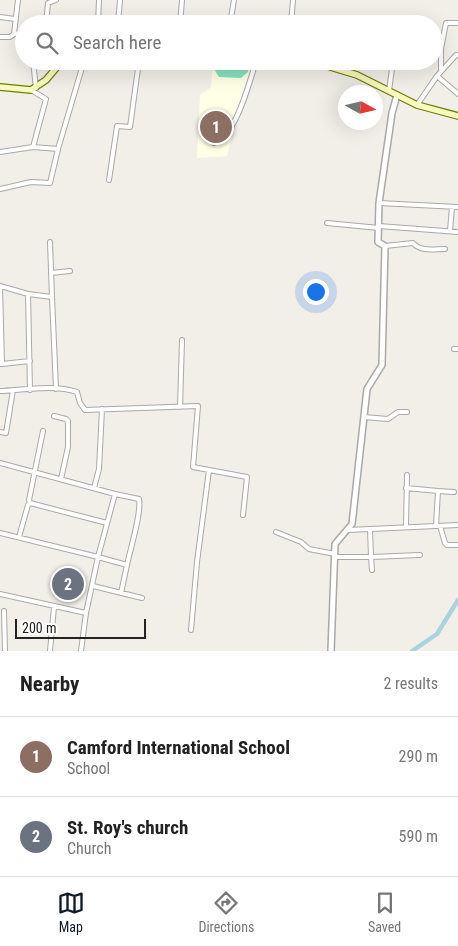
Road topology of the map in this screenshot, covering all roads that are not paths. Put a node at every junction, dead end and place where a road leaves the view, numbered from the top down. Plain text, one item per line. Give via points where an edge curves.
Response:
1 (18, 0) edge
2 (56, 0) edge
3 (99, 0) edge
4 (120, 0) edge
5 (182, 0) edge
6 (234, 0) edge
7 (293, 0) edge
8 (16, 15) edge
9 (47, 15) edge
10 (98, 15) edge
11 (119, 15) edge
12 (181, 15) edge
13 (232, 15) edge
14 (292, 15) edge
15 (0, 17) edge
16 (15, 19) joint
17 (458, 22) edge
18 (14, 34) joint
19 (0, 37) edge
20 (443, 39) edge
21 (458, 55) edge
22 (443, 68) edge
23 (33, 70) edge
24 (54, 70) edge
25 (81, 70) edge
26 (138, 70) edge
27 (253, 70) edge
28 (341, 70) edge
29 (392, 70) edge
30 (441, 70) edge
31 (436, 76) junction
32 (0, 87) edge
33 (33, 89) junction
34 (389, 91) junction
35 (458, 94) edge
36 (397, 95) junction
37 (417, 105) junction
38 (458, 116) edge
39 (214, 144) dead end
40 (33, 147) junction
41 (58, 149) junction
42 (0, 152) edge
43 (108, 180) dead end
44 (0, 189) edge
45 (379, 203) junction
46 (452, 206) junction
47 (458, 207) edge
48 (328, 223) dead end
49 (379, 227) junction
50 (450, 231) junction
51 (458, 232) edge
52 (50, 242) dead end
53 (385, 246) junction
54 (445, 249) dead end
55 (70, 271) dead end
56 (51, 273) junction
57 (0, 286) edge
58 (28, 294) junction
59 (52, 297) junction
60 (182, 340) dead end
61 (30, 361) junction
62 (1, 364) edge
63 (56, 389) junction
64 (13, 390) junction
65 (30, 390) junction
66 (0, 391) edge
67 (180, 407) junction
68 (102, 409) junction
69 (406, 412) dead end
70 (54, 416) dead end
71 (364, 417) junction
72 (43, 431) dead end
73 (0, 432) edge
74 (0, 464) edge
75 (209, 470) junction
76 (35, 473) junction
77 (407, 475) dead end
78 (61, 480) junction
79 (94, 488) junction
80 (406, 488) junction
81 (438, 491) junction
82 (454, 492) dead end
83 (115, 494) junction
84 (30, 503) junction
85 (243, 515) dead end
86 (107, 523) junction
87 (458, 525) edge
88 (438, 526) junction
89 (406, 528) junction
90 (370, 529) junction
91 (348, 530) junction
92 (276, 532) dead end
93 (0, 533) edge
94 (19, 537) junction
95 (458, 545) edge
96 (420, 554) dead end
97 (335, 556) junction
98 (98, 557) junction
99 (371, 557) junction
100 (127, 565) junction
101 (372, 570) dead end
102 (93, 586) junction
103 (121, 593) junction
104 (0, 594) edge
105 (142, 598) dead end
106 (54, 607) junction
107 (4, 612) dead end
108 (86, 613) junction
109 (192, 630) dead end
110 (5, 651) edge
111 (50, 651) edge
112 (81, 651) edge
113 (331, 651) edge

1 - 8 street
2 - 9 street via 48,3
3 - 10 street
4 - 11 street
5 - 12 street
6 - 13 street
7 - 14 street
15 - 16 street
16 - 18 street
17 - 20 street via 446,23
18 - 19 street
21 - 22 street
23 - 33 street
24 - 33 main road
25 - 41 street
26 - 43 street via 130,126 117,126
27 - 39 street via 233,123
28 - 34 main road
29 - 34 street
30 - 31 street
31 - 35 street
31 - 37 street
32 - 33 main road
33 - 40 street via 46,99
34 - 36 main road
36 - 37 main road
36 - 45 street
37 - 38 main road
40 - 41 street
40 - 42 street
41 - 44 street via 50,183 31,182
45 - 46 street
45 - 49 street
46 - 47 street
46 - 50 street
48 - 49 street
49 - 50 street
49 - 53 street via 378,242
50 - 51 street
52 - 56 street
53 - 54 street via 413,243 421,249
53 - 71 street via 382,365 366,389
55 - 56 street
56 - 59 street
57 - 58 street
57 - 62 street
58 - 59 street
58 - 61 street
59 - 63 street
60 - 67 street
61 - 62 street
61 - 65 street
63 - 65 street
63 - 68 street via 77,392 85,410
64 - 65 street
64 - 66 street
64 - 73 street via 6,433
67 - 68 street
67 - 75 street via 198,406 193,467
68 - 79 street via 99,469
69 - 71 street via 398,412 388,419
70 - 78 street via 68,421 68,447
71 - 91 street via 352,524
72 - 76 street
74 - 76 street
75 - 85 street via 246,476
75 - 109 street
76 - 78 street
76 - 84 street
77 - 80 street
78 - 79 street
79 - 83 street
80 - 81 street
80 - 89 street
81 - 82 street
81 - 88 street
83 - 86 street
83 - 100 street via 140,503
84 - 86 street
84 - 94 street
86 - 98 street
87 - 88 street
88 - 89 street
88 - 95 street via 444,543
89 - 90 street
90 - 91 street
90 - 99 street
91 - 97 street via 335,544
92 - 97 street via 301,542 309,549
93 - 94 street
94 - 98 street
96 - 99 street
97 - 99 street
97 - 113 street
98 - 100 street
98 - 102 street
99 - 101 street
100 - 103 street
102 - 103 street
102 - 108 street
103 - 105 street
104 - 106 street
106 - 108 street
106 - 111 street
107 - 110 street
108 - 112 street

